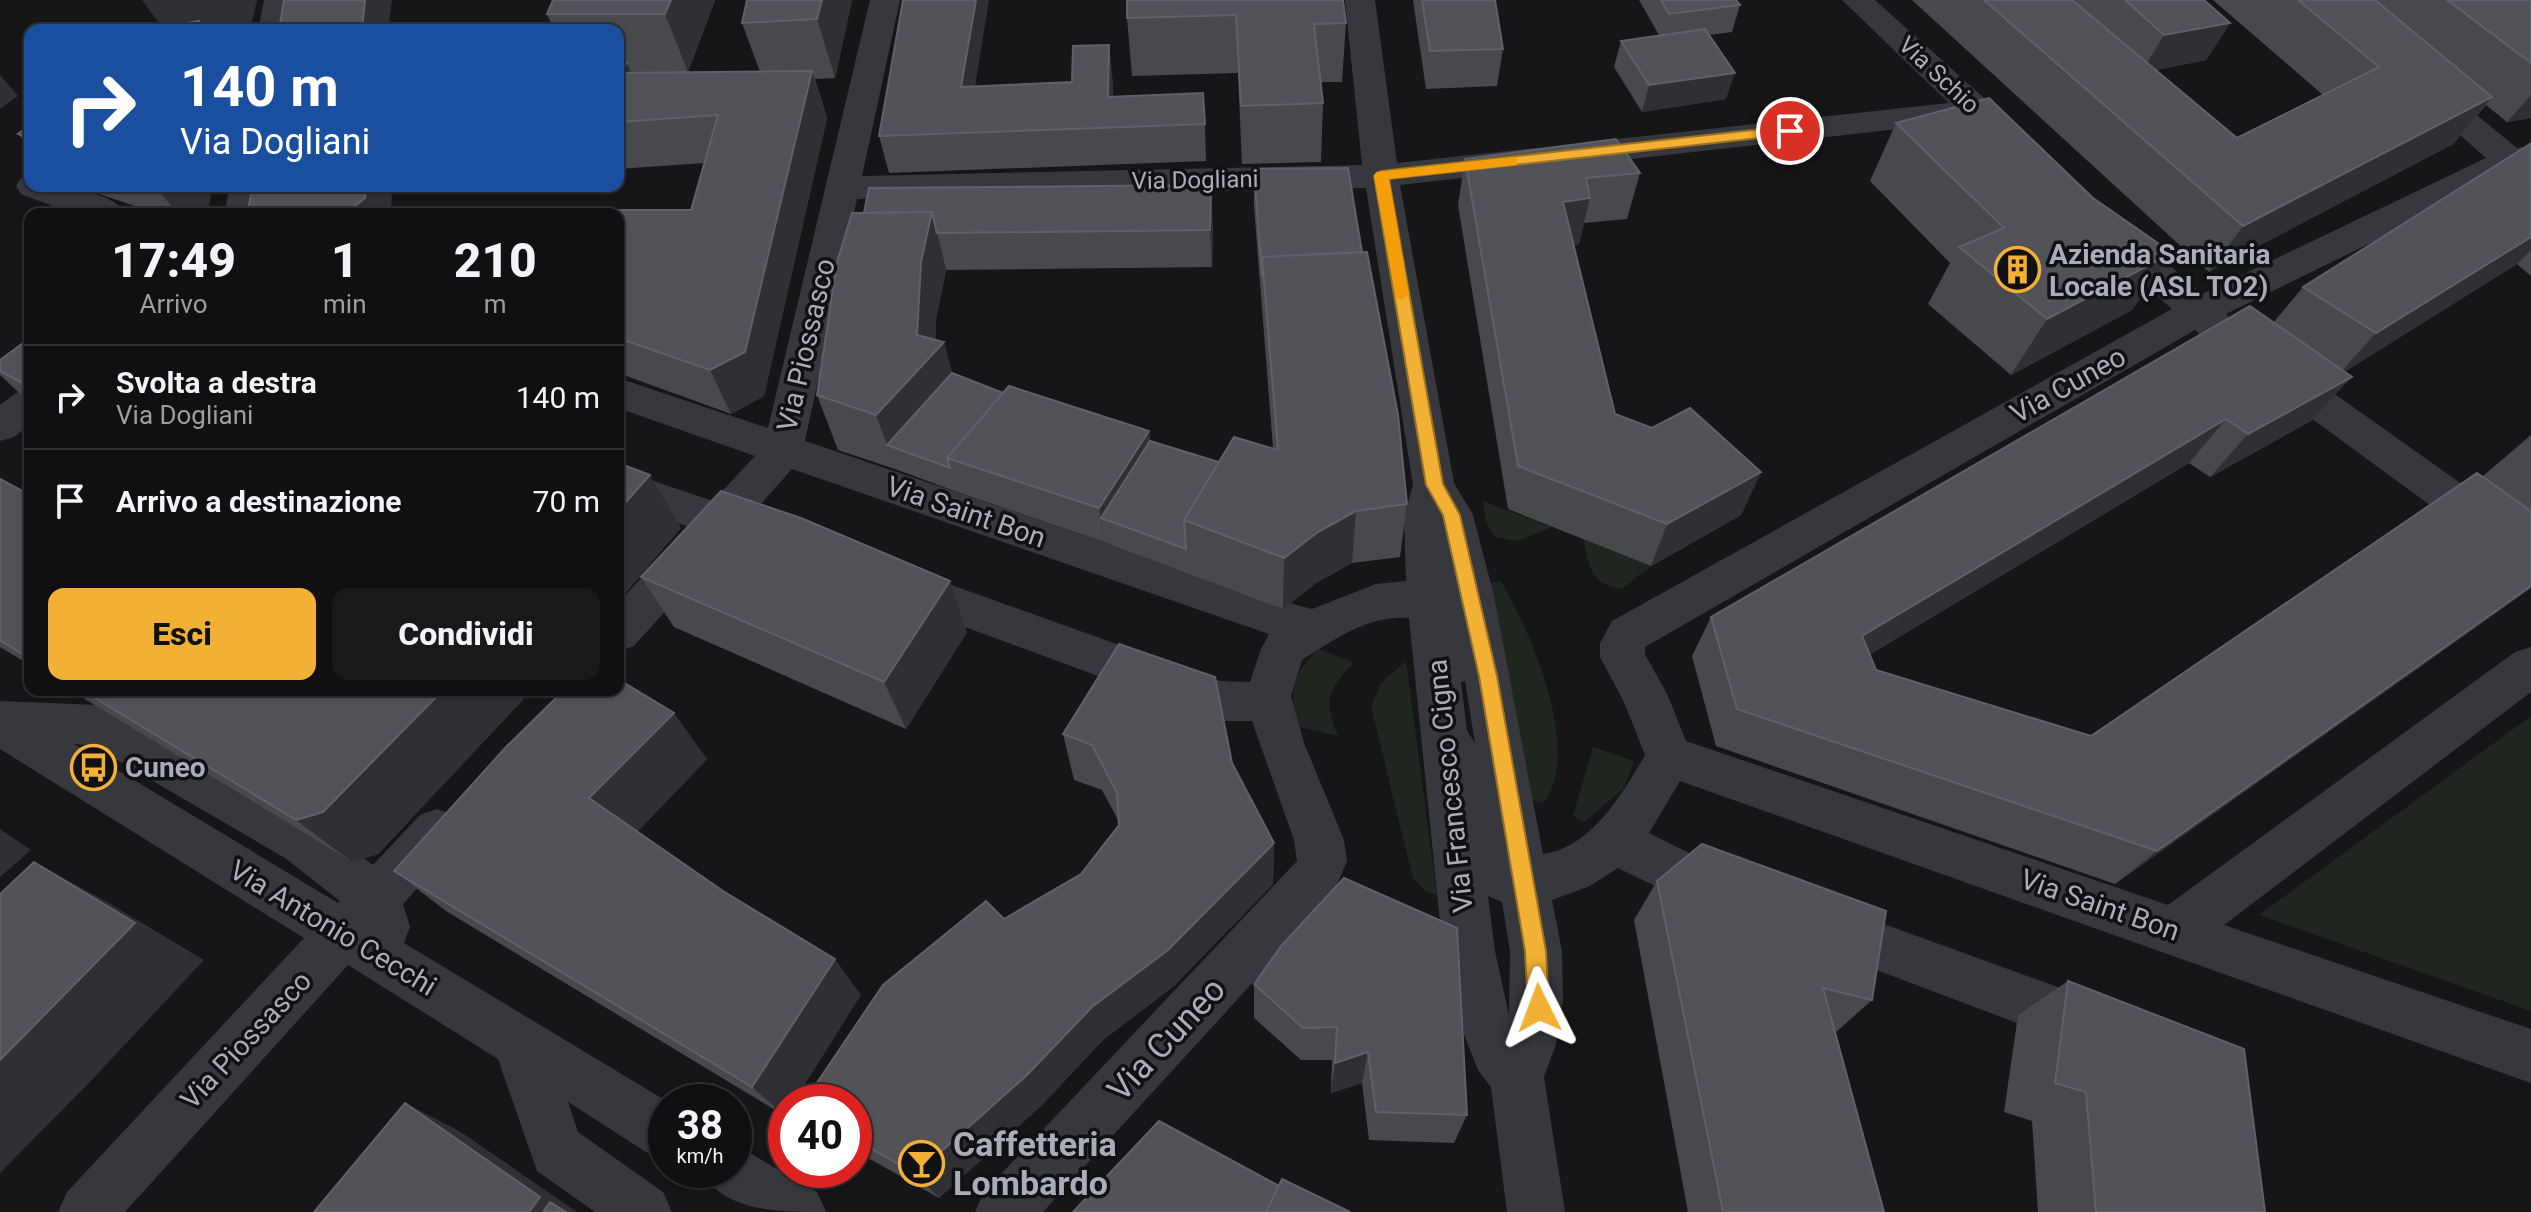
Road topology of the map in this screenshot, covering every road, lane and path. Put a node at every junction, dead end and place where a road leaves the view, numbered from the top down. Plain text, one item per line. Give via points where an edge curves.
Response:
1 (279, 0) edge
2 (885, 0) edge
3 (1360, 0) edge
4 (1857, 0) edge
5 (275, 24) edge
6 (2402, 70) edge
7 (1977, 110) junction
8 (2012, 142) edge
9 (2524, 165) edge
10 (0, 174) edge
11 (1381, 176) junction
12 (24, 182) edge
13 (841, 188) junction
14 (51, 192) edge
15 (93, 208) edge
16 (2092, 217) edge
17 (2196, 313) junction
18 (624, 395) edge
19 (24, 408) edge
20 (0, 426) edge
21 (777, 458) junction
22 (1434, 485) junction
23 (624, 487) edge
24 (728, 513) junction
25 (780, 541) edge
26 (2531, 556) edge
27 (868, 573) edge
28 (1429, 602) junction
29 (624, 626) edge
30 (1315, 628) junction
31 (2531, 666) edge
32 (1268, 696) junction
33 (0, 723) edge
34 (1444, 735) junction
35 (1500, 754) junction
36 (1669, 756) junction
37 (471, 794) edge
38 (1613, 840) junction
39 (1523, 878) junction
40 (359, 916) junction
41 (2175, 931) junction
42 (2130, 1040) edge
43 (519, 1041) junction
44 (2531, 1056) edge
45 (1517, 1077) junction
46 (648, 1121) edge
47 (752, 1184) edge
48 (87, 1212) edge
49 (643, 1212) edge
50 (797, 1212) edge
51 (1004, 1212) edge
52 (1536, 1212) edge

1 - 5 street
2 - 13 street, Via Piossasco
3 - 11 street, Via Francesco Cigna
4 - 7 street, Via Schio
6 - 9 street
7 - 8 street, Via Schio
7 - 11 street, Via Dogliani
9 - 17 street, Via Cuneo
10 - 12 street
11 - 13 street, Via Dogliani
11 - 22 street, Via Francesco Cigna
13 - 21 street, Via Piossasco
14 - 15 street
16 - 17 street
17 - 26 street
17 - 36 street, Via Cuneo via 1628,634 1623,657
18 - 21 street, Via Saint Bon
19 - 20 street
21 - 24 street, Via Piossasco
21 - 30 street, Via Saint Bon
22 - 28 street, Via Francesco Cigna via 1425,517
22 - 35 street, Via Francesco Cigna via 1452,515
23 - 24 street
24 - 25 street
24 - 29 street, Via Piossasco
27 - 32 street via 1220,701 1246,703
28 - 30 street via 1391,599
28 - 34 street, Via Francesco Cigna
28 - 35 street via 1456,619 1470,716
30 - 32 street via 1283,649
31 - 41 street
32 - 51 street, Via Cuneo via 1319,840 1322,861 1314,879
33 - 40 street, Via Antonio Cecchi
34 - 39 street via 1478,795 1488,861 1504,879
34 - 45 street, Via Francesco Cigna via 1469,951 1482,1014 1497,1051
35 - 39 street, Via Francesco Cigna
36 - 38 street via 1646,802
36 - 41 street, Via Saint Bon
37 - 40 street, Via Piossasco
38 - 39 street via 1572,870
38 - 42 street via 1673,870
39 - 45 street, Via Francesco Cigna via 1539,1008
40 - 43 street, Via Antonio Cecchi via 398,967
40 - 48 street, Via Piossasco
41 - 44 street, Via Saint Bon
43 - 46 street, Via Antonio Cecchi
43 - 49 street via 557,1151
45 - 52 street, Via Francesco Cigna
47 - 50 street

